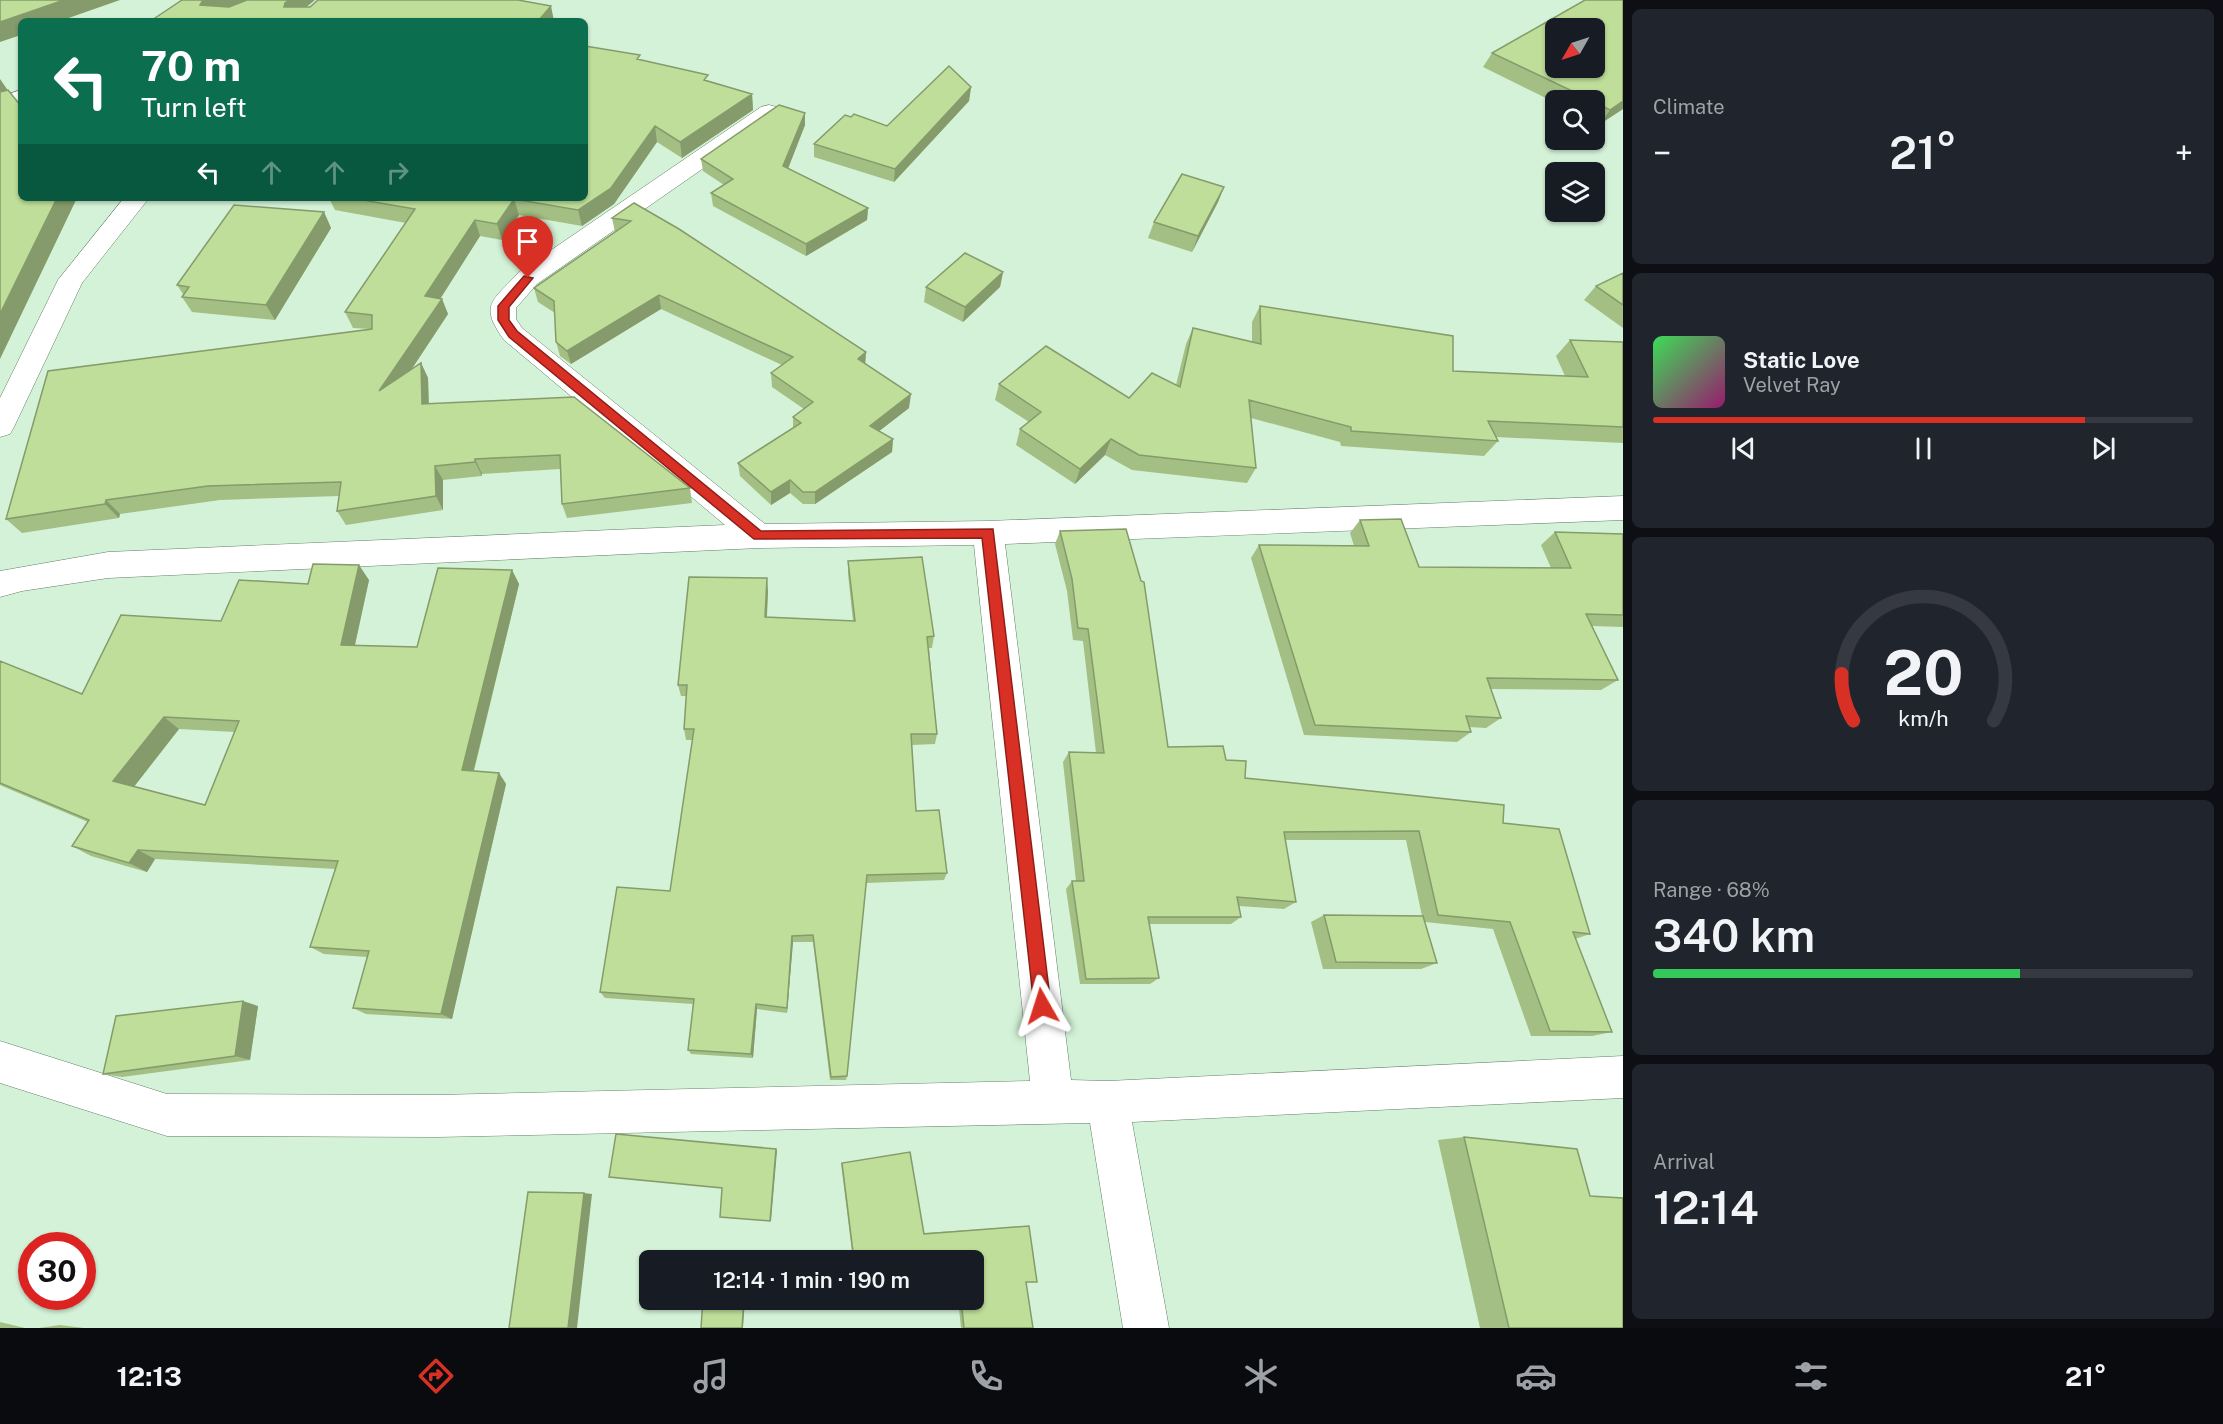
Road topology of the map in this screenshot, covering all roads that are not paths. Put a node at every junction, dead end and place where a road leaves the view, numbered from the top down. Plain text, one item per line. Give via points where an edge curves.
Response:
1 (18, 97) edge
2 (0, 104) edge
3 (769, 112) edge
4 (135, 201) edge
5 (0, 427) edge
6 (1623, 507) edge
7 (988, 533) junction
8 (759, 536) junction
9 (0, 584) edge
10 (0, 1062) edge
11 (1623, 1077) edge
12 (1053, 1101) junction
13 (1108, 1102) junction
14 (1146, 1328) edge

1 - 2 street
3 - 8 street via 528,278 503,306 503,320 513,334
4 - 5 street via 72,280
6 - 7 street
7 - 8 street
7 - 12 street
8 - 9 street via 108,565
10 - 12 street via 167,1115 436,1116
11 - 13 street
12 - 13 street
13 - 14 street

